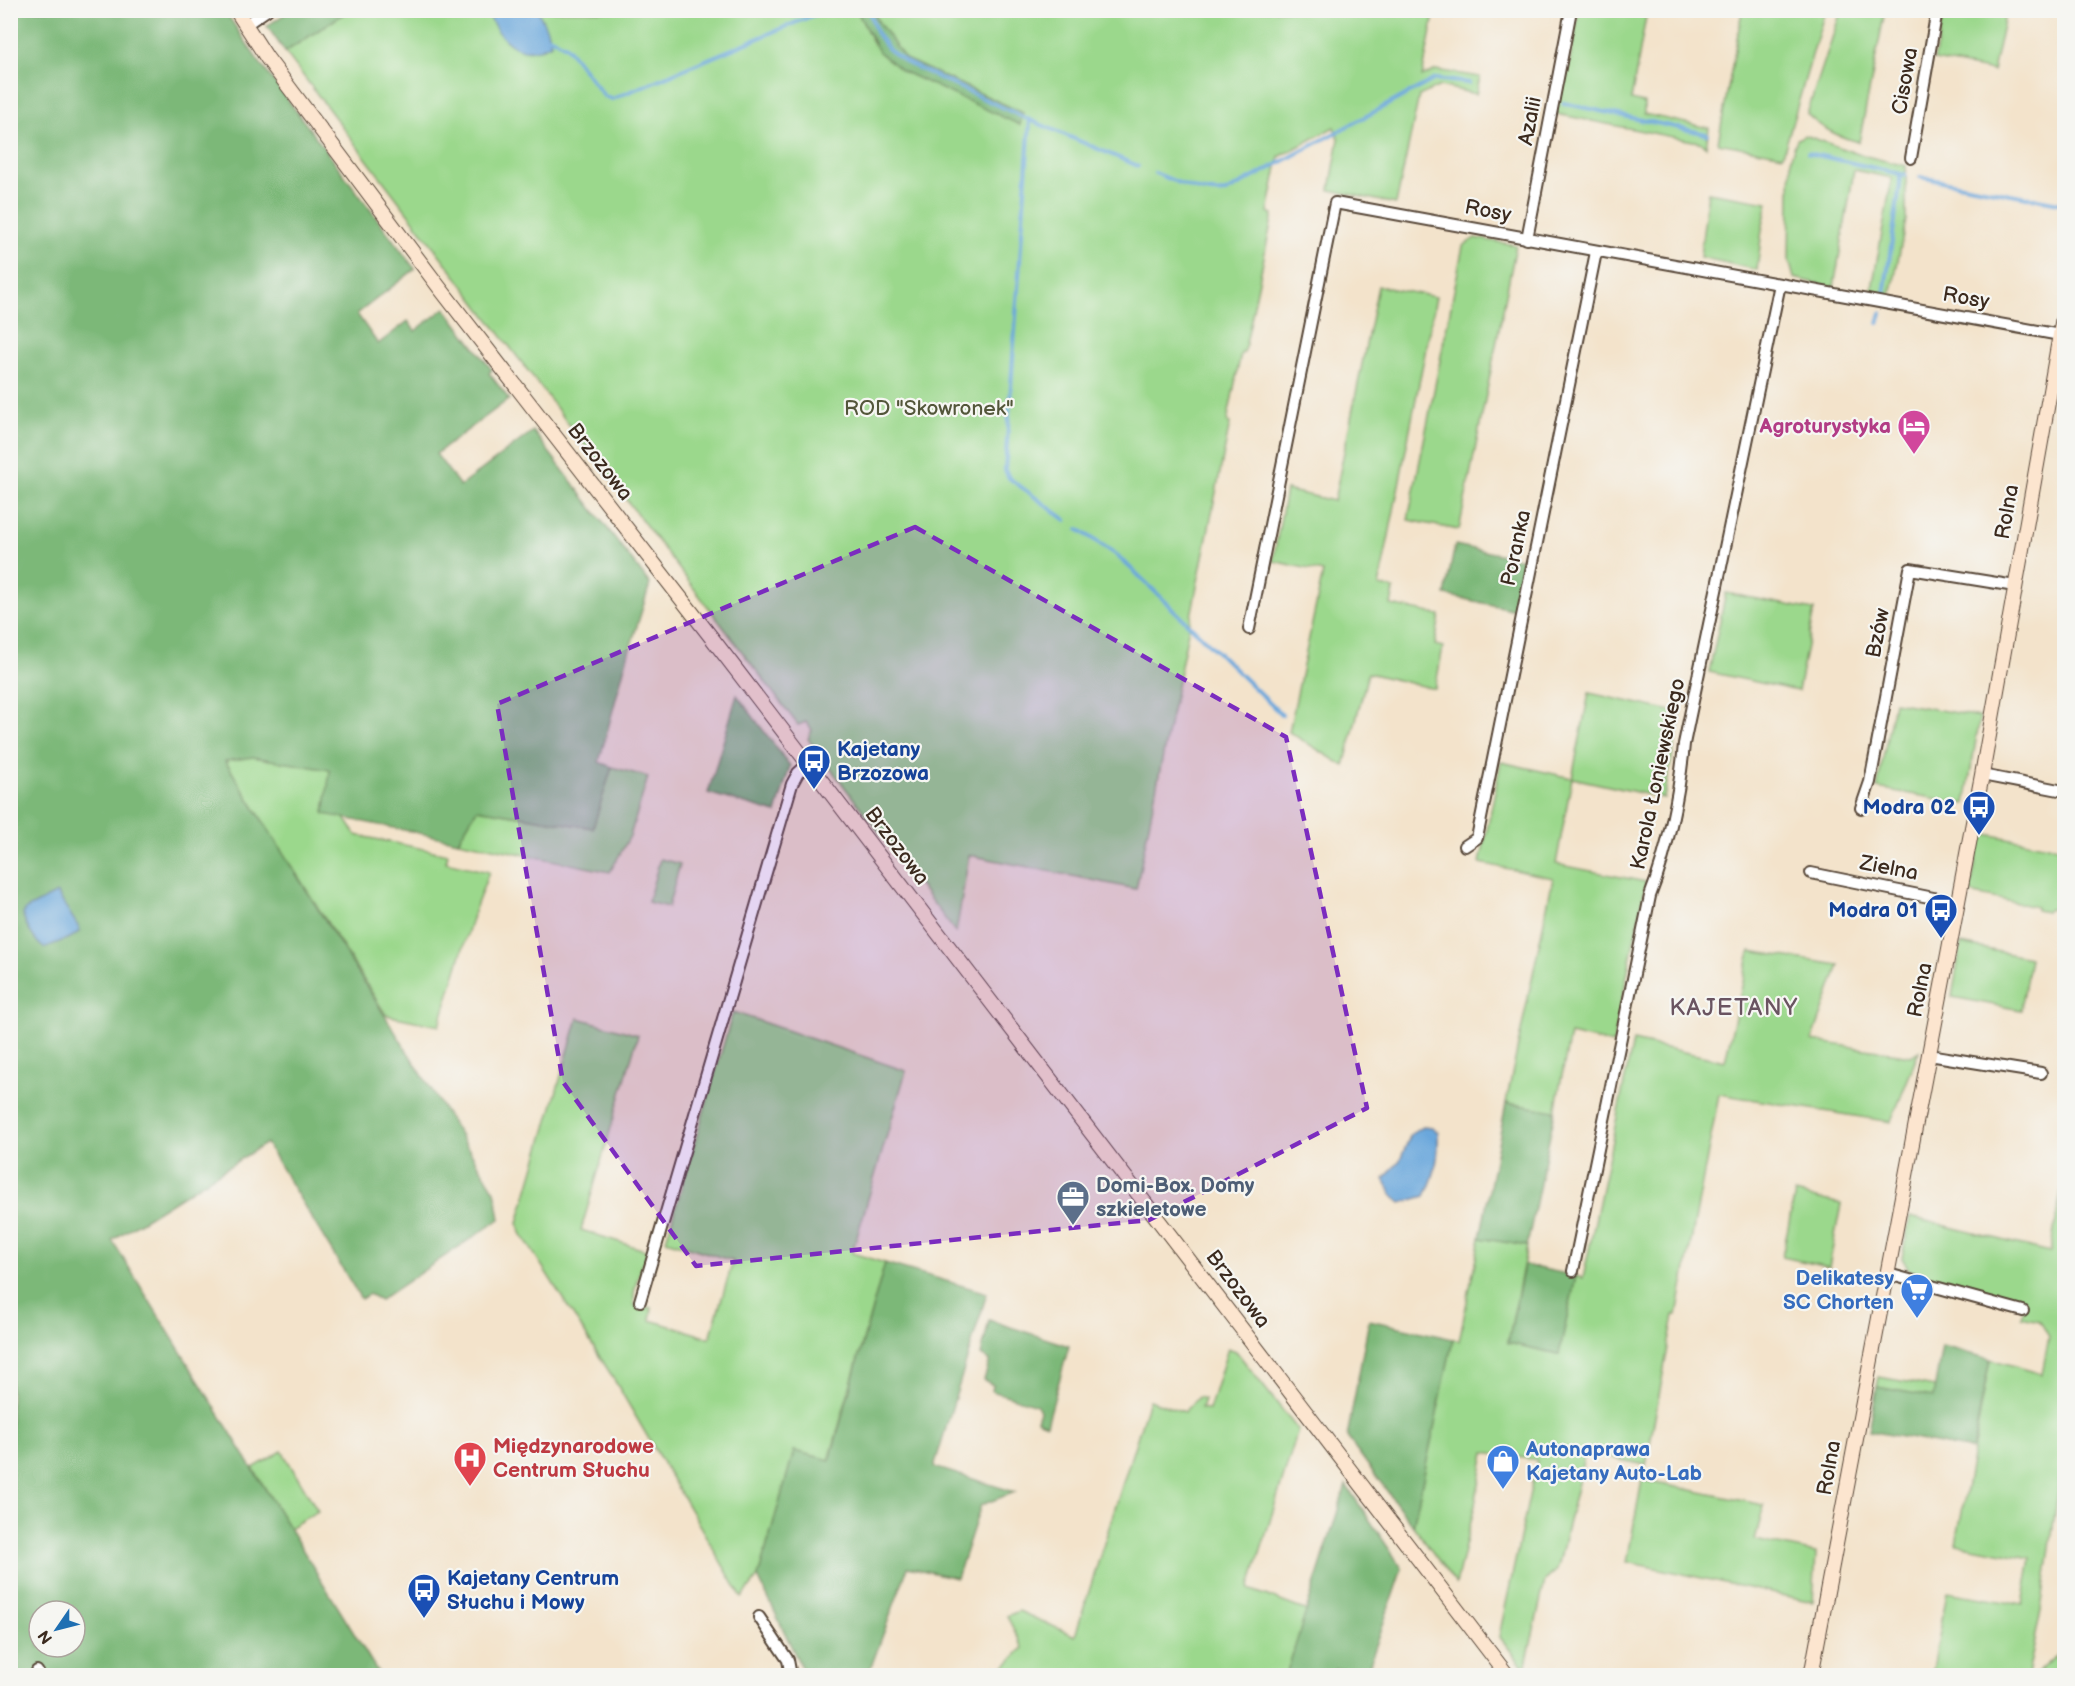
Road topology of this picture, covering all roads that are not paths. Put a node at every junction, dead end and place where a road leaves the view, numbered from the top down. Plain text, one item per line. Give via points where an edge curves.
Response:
1 (236, 10) edge
2 (267, 10) edge
3 (1571, 10) edge
4 (1937, 10) edge
5 (245, 25) junction
6 (1911, 158) dead end
7 (1527, 239) junction
8 (1596, 252) junction
9 (1780, 284) junction
10 (2064, 312) edge
11 (2060, 335) junction
12 (2058, 387) edge
13 (2015, 586) junction
14 (1249, 629) dead end
15 (808, 764) junction
16 (1982, 776) junction
17 (2064, 791) edge
18 (1861, 808) dead end
19 (1465, 846) dead end
20 (1811, 873) dead end
21 (1958, 903) junction
22 (1929, 1055) junction
23 (2041, 1073) dead end
24 (1573, 1271) dead end
25 (1888, 1274) junction
26 (640, 1301) dead end
27 (2023, 1311) dead end
28 (759, 1617) dead end
29 (791, 1676) edge
30 (1508, 1676) edge
31 (1811, 1676) edge

1 - 5 street, Brzozowa
2 - 5 street
3 - 7 street, Azalii
4 - 6 street, Cisowa
5 - 15 street, Brzozowa via 426,270
7 - 8 street, Rosy
7 - 14 street, Rosy via 1335,203
8 - 9 street, Rosy
8 - 19 street, Poranka via 1477,838
9 - 11 street, Rosy
9 - 24 street, Karola Łoniewskiego via 1682,768 1659,875 1650,896
10 - 11 street, Rolna
11 - 12 street, Rolna
12 - 13 street, Rolna
13 - 16 street, Rolna
13 - 18 street, Bzów via 1910,569 1870,782
15 - 26 street via 792,784
15 - 30 street, Brzozowa
16 - 17 street
16 - 21 street, Rolna
20 - 21 street, Zielna
21 - 22 street, Rolna
22 - 23 street
22 - 25 street, Rolna
25 - 27 street
25 - 31 street, Rolna
28 - 29 street via 788,1660

